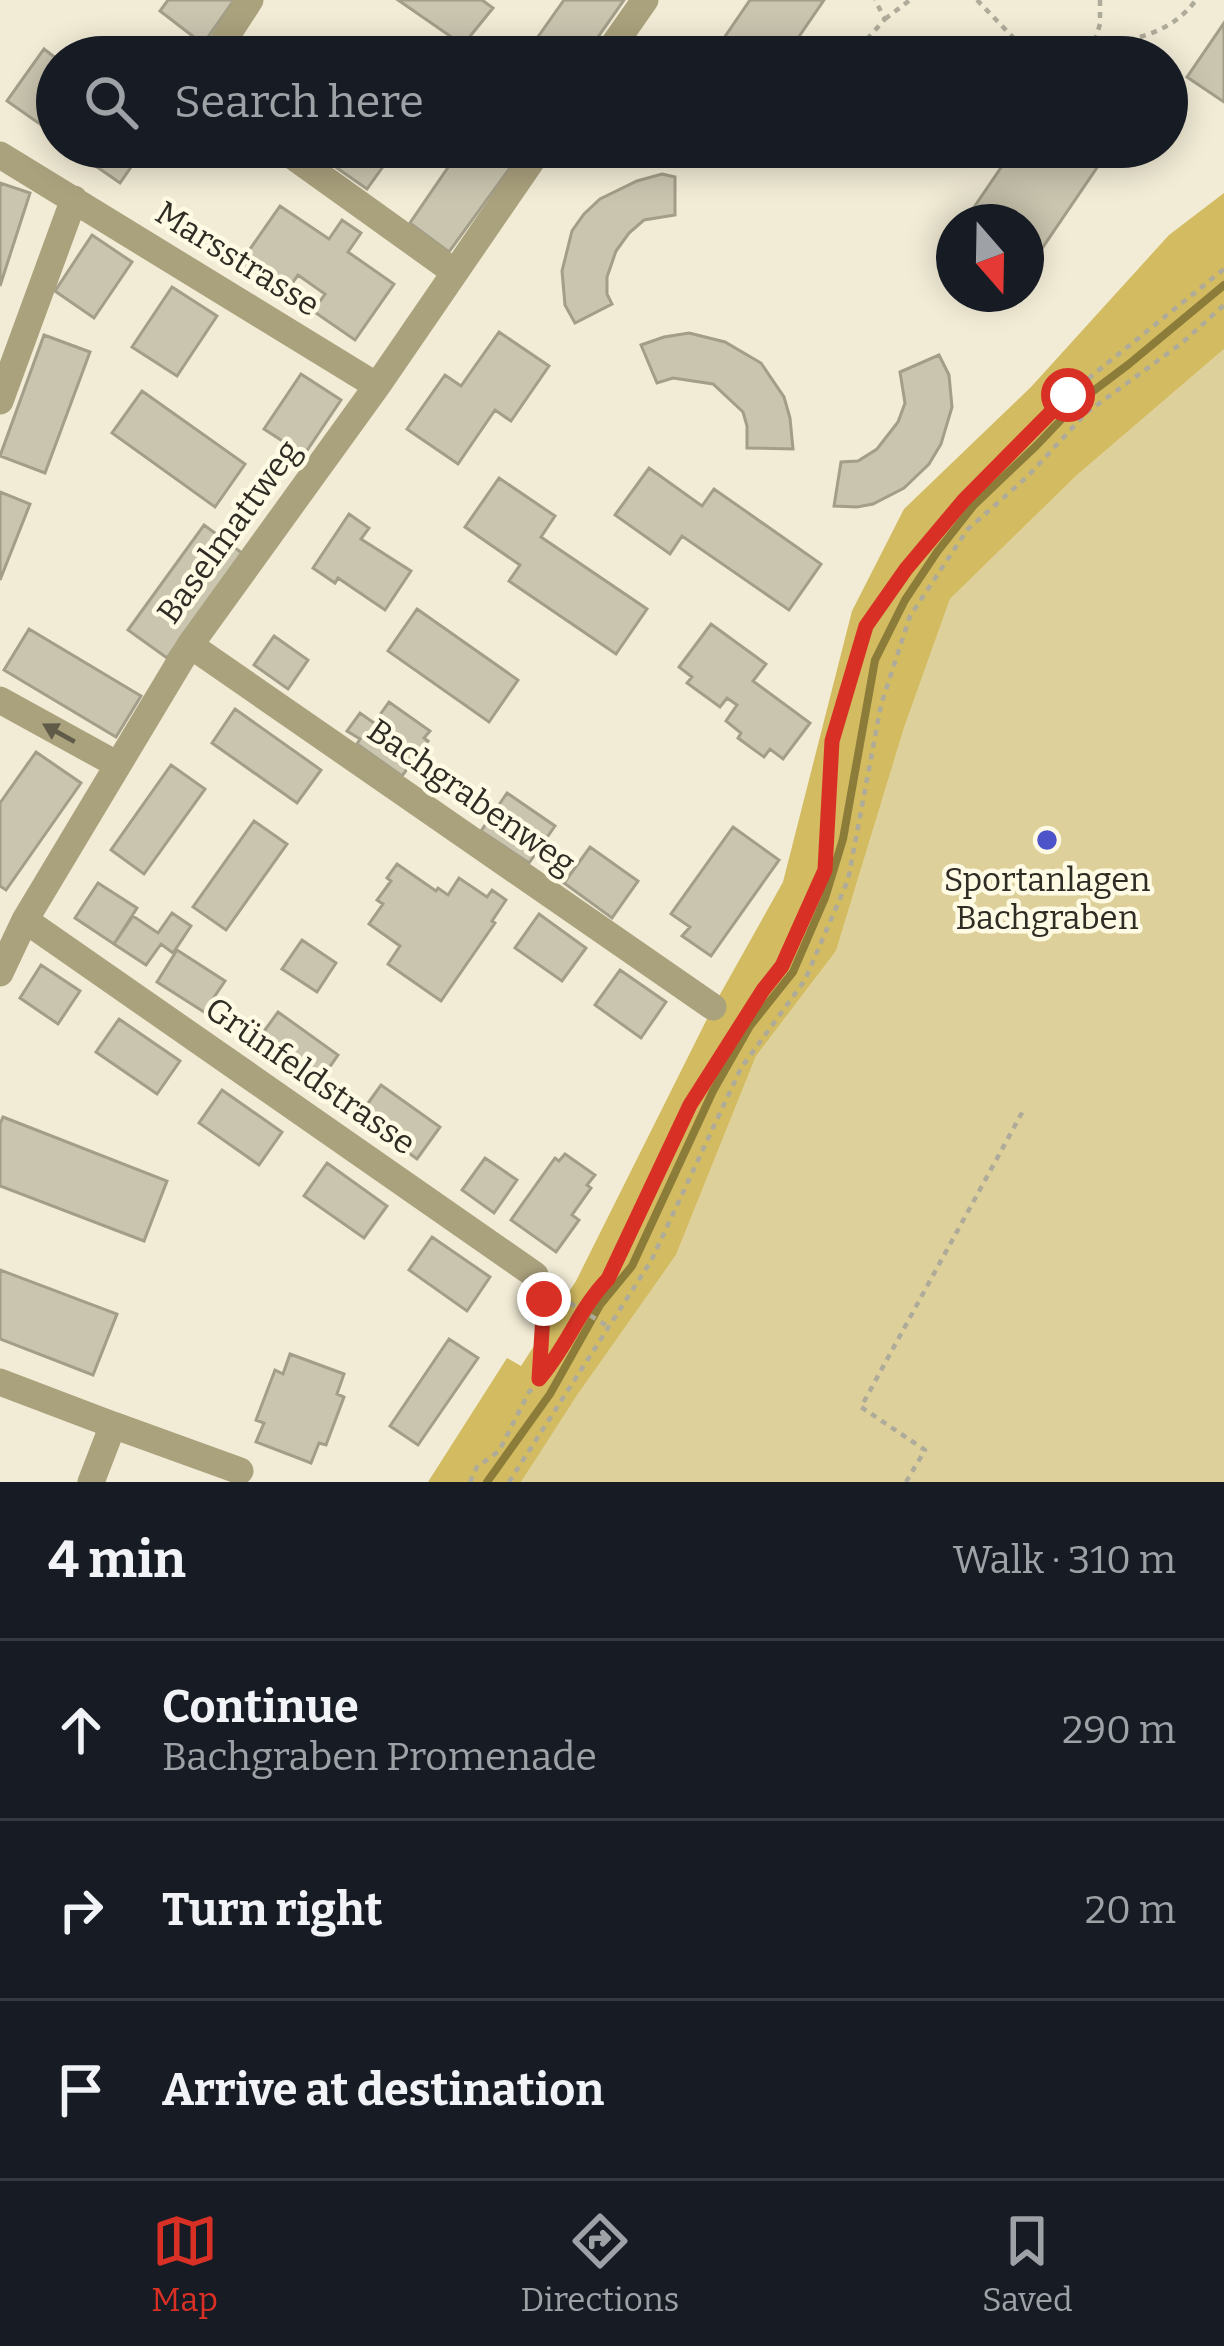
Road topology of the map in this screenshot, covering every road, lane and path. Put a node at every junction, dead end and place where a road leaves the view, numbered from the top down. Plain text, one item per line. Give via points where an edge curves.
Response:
1 (250, 0) edge
2 (645, 0) edge
3 (875, 0) edge
4 (910, 0) edge
5 (977, 0) edge
6 (1100, 0) edge
7 (1196, 0) edge
8 (885, 19) junction
9 (227, 36) edge
10 (620, 36) edge
11 (870, 36) edge
12 (1011, 36) edge
13 (1096, 36) edge
14 (1146, 36) edge
15 (0, 155) edge
16 (309, 168) edge
17 (526, 168) edge
18 (74, 199) junction
19 (1224, 269) edge
20 (453, 271) junction
21 (1224, 305) edge
22 (376, 386) junction
23 (0, 401) edge
24 (190, 645) junction
25 (0, 700) edge
26 (118, 766) junction
27 (25, 920) junction
28 (0, 974) edge
29 (713, 1007) dead end
30 (1024, 1109) dead end
31 (544, 1299) joint
32 (587, 1314) dead end
33 (609, 1327) junction
34 (539, 1379) junction
35 (0, 1382) edge
36 (113, 1425) junction
37 (240, 1471) dead end
38 (92, 1482) edge
39 (470, 1482) edge
40 (509, 1482) edge
41 (906, 1482) edge

1 - 9 street
2 - 10 street
3 - 8 path
4 - 8 path
5 - 12 path
6 - 13 path
7 - 14 path
8 - 11 path
15 - 18 street, Marsstrasse
16 - 20 street
17 - 20 street, Baselmattweg
18 - 22 street, Marsstrasse
18 - 23 street
19 - 34 path via 1068,395 964,500 866,626 832,741 825,870 782,966 690,1105 608,1279
20 - 22 street, Baselmattweg
21 - 33 path via 1087,413 967,530 910,616 881,706 848,880 805,980 741,1068 651,1261
22 - 24 street, Baselmattweg
24 - 26 street, Baselmattweg
24 - 29 street, Bachgrabenweg
26 -> 25 street
26 - 27 street, Baselmattweg
27 - 28 street, Baselmattweg
27 - 31 street, Grünfeldstrasse via 535,1275
30 - 41 path via 861,1407 925,1450
31 - 34 path
32 - 33 path
33 - 40 path
34 - 39 path via 499,1451
35 - 36 street
36 - 37 street
36 - 38 street

